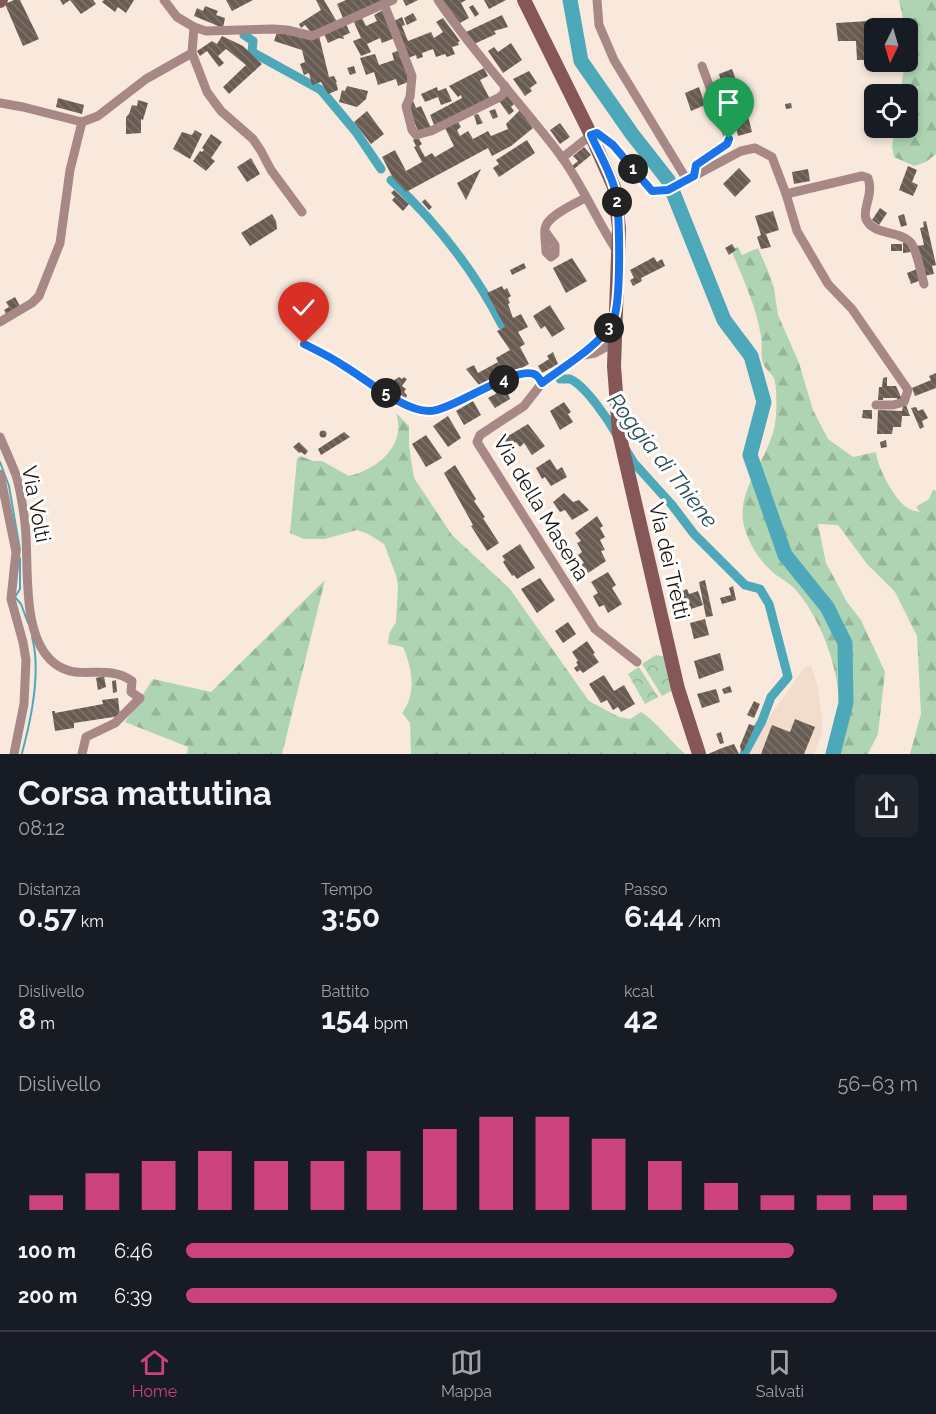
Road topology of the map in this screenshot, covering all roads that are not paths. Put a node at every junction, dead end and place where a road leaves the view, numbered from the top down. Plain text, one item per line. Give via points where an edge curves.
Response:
1 (164, 0) edge
2 (438, 0) edge
3 (524, 0) edge
4 (597, 0) edge
5 (388, 2) edge
6 (194, 27) junction
7 (192, 53) junction
8 (702, 66) dead end
9 (505, 86) junction
10 (0, 103) edge
11 (82, 123) junction
12 (591, 135) junction
13 (562, 158) junction
14 (687, 180) junction
15 (786, 194) junction
16 (585, 198) junction
17 (302, 212) dead end
18 (545, 231) dead end
19 (619, 253) junction
20 (924, 284) dead end
21 (616, 316) junction
22 (0, 322) edge
23 (615, 342) junction
24 (304, 344) dead end
25 (591, 351) junction
26 (614, 366) junction
27 (542, 383) junction
28 (876, 405) dead end
29 (0, 437) edge
30 (0, 474) edge
31 (637, 662) dead end
32 (14, 754) edge
33 (82, 754) edge
34 (699, 754) edge

1 - 6 street via 177,18
2 - 9 street
3 - 12 street, Via dei Tretti
4 - 14 street via 599,25 614,60
5 - 6 street via 312,36 287,30 217,32
5 - 9 street via 411,76 406,106 414,133 431,131 500,97
6 - 7 street
7 - 11 street
7 - 17 street via 207,92 221,111 253,139
8 - 14 street via 729,139 696,165
9 - 13 street
10 - 11 street
11 - 22 street via 70,170 60,243 39,296
12 - 13 street
12 - 14 street via 597,133 613,145 652,191 668,190
12 - 19 street, Via dei Tretti via 614,187
13 - 16 street
14 - 15 street via 741,151 755,148 772,157
15 - 20 street via 862,176 868,178 871,194 866,219 871,226 911,243
15 - 28 street via 797,231 828,284 852,309 908,390 900,404
16 - 18 street via 552,217
16 - 19 street
19 - 21 street, Via dei Tretti
21 - 23 street, Via dei Tretti
21 - 25 street
23 - 25 street, Via della Masena via 601,342
23 - 26 street, Via dei Tretti
24 - 27 street via 422,410 444,408 495,383 529,373
25 - 26 street
25 - 27 street, Via della Masena via 576,357
26 - 34 street, Via dei Tretti via 620,440 678,689
27 - 31 street, Via della Masena via 524,406 483,433 477,442 595,629
29 - 33 street, Via Volti via 18,483 27,537 26,594 46,656 64,670 121,674 132,681 131,692 140,698 115,723 86,737
30 - 32 street, Via Volti via 16,552 11,599 26,660 24,704

